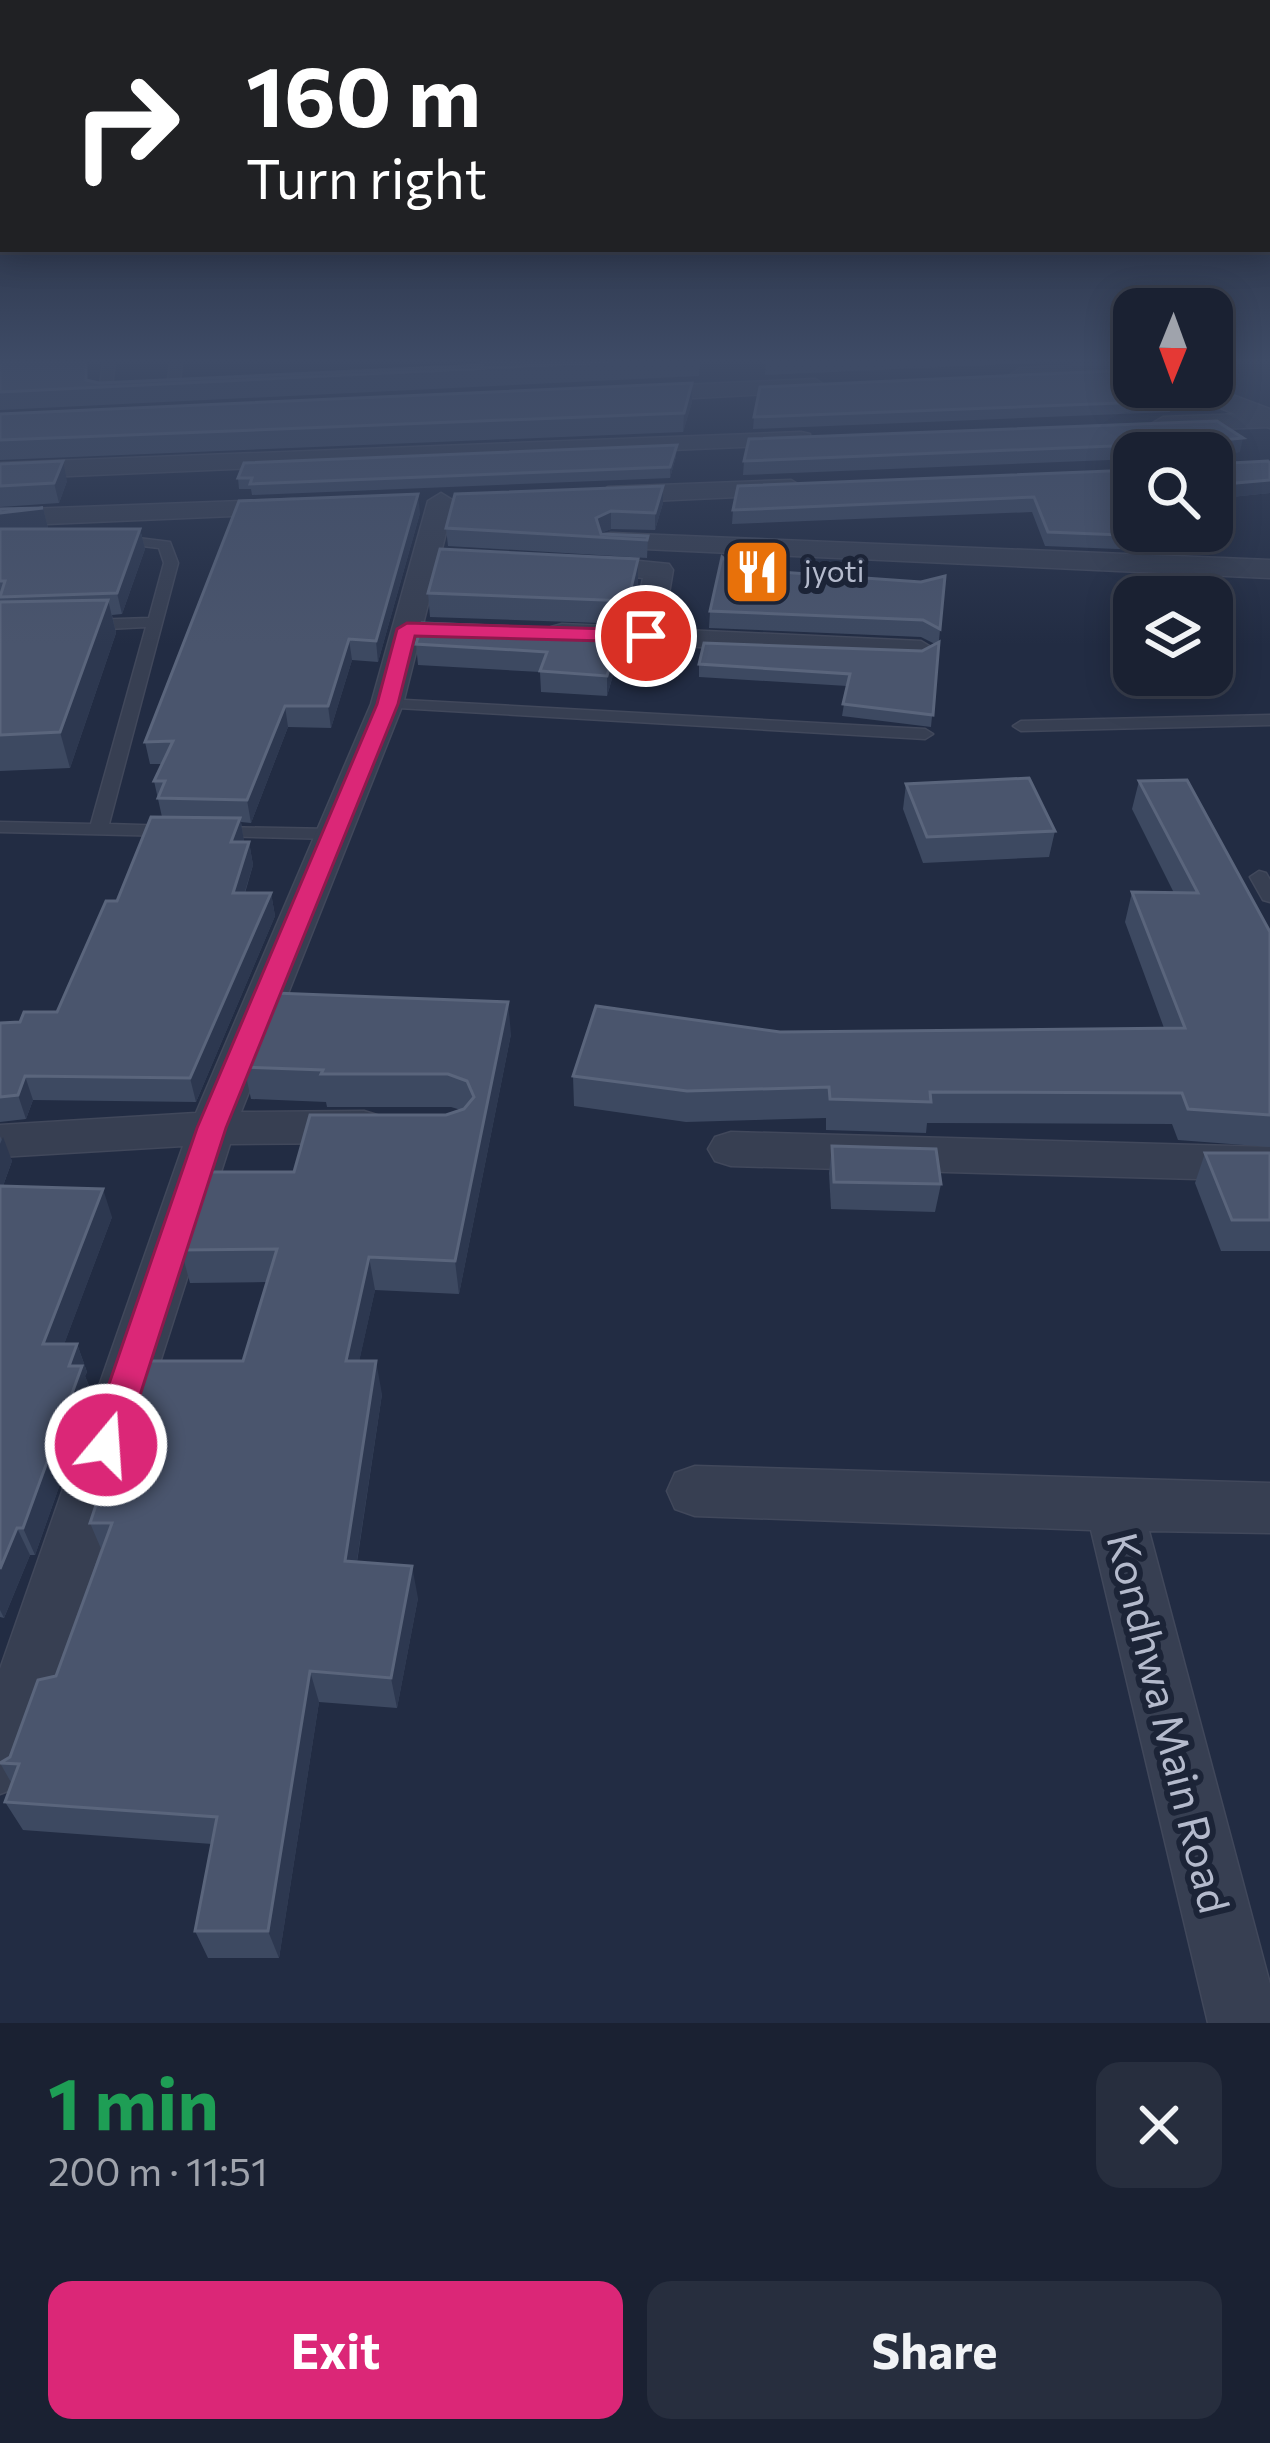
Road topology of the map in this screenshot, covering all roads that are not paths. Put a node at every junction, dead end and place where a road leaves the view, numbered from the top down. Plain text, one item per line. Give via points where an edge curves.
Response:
1 (374, 456) edge
2 (0, 472) edge
3 (814, 486) edge
4 (583, 496) edge
5 (441, 501) dead end
6 (325, 506) edge
7 (0, 518) edge
8 (102, 538) edge
9 (611, 541) edge
10 (589, 566) edge
11 (1270, 568) edge
12 (659, 570) junction
13 (848, 581) edge
14 (154, 622) junction
15 (66, 626) edge
16 (521, 632) edge
17 (646, 636) junction
18 (921, 650) edge
19 (387, 704) junction
20 (1270, 720) edge
21 (1021, 726) dead end
22 (925, 734) dead end
23 (0, 827) edge
24 (99, 829) junction
25 (332, 835) junction
26 (1259, 877) dead end
27 (1270, 896) edge
28 (402, 1127) edge
29 (212, 1128) junction
30 (0, 1141) edge
31 (730, 1149) dead end
32 (1270, 1164) edge
33 (695, 1491) dead end
34 (1114, 1505) junction
35 (1270, 1508) edge
36 (0, 1762) edge
37 (1244, 2023) edge

1 - 2 street
3 - 4 street
5 - 19 street via 438,559
6 - 7 street
8 - 14 lane via 165,545 171,562
9 - 11 street
10 - 12 street
12 - 13 street
12 - 17 street
14 - 15 lane
14 - 24 lane
16 - 17 street
17 - 18 street
19 - 22 lane
19 - 25 street
20 - 21 lane
23 - 24 lane
24 - 25 lane
25 - 29 street
26 - 27 lane
28 - 29 street
29 - 30 street
29 - 36 street
31 - 32 street
33 - 34 street
34 - 35 street, Kondhwa Main Road
34 - 37 street, Kondhwa Main Road

